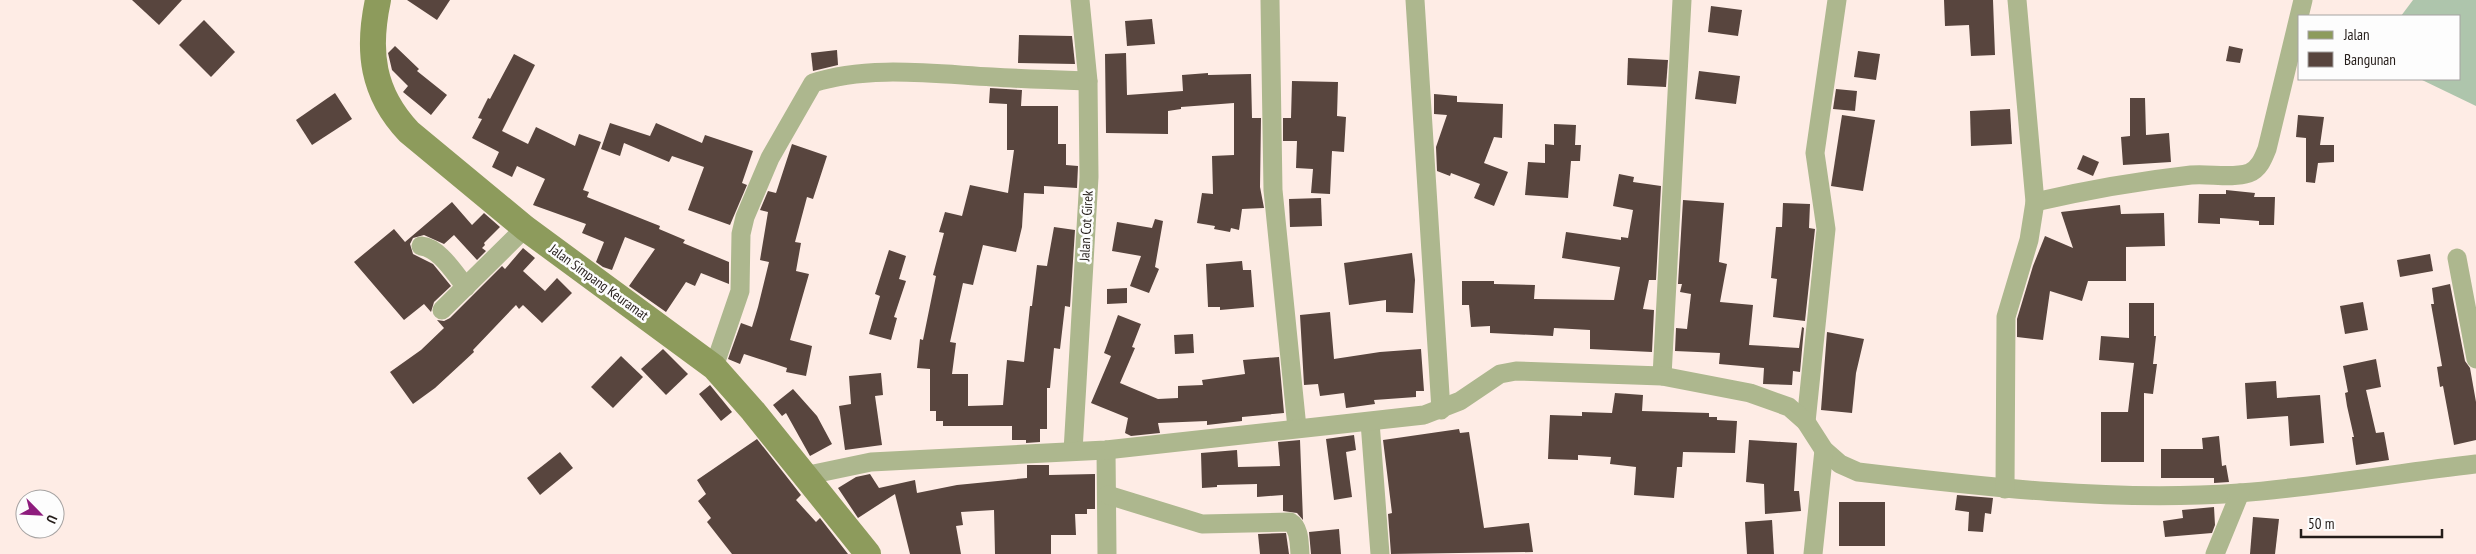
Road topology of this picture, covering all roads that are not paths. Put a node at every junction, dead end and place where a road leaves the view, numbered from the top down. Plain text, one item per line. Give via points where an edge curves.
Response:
1 (378, 0) edge
2 (1080, 0) edge
3 (1270, 0) edge
4 (1415, 0) edge
5 (1682, 0) edge
6 (1837, 0) edge
7 (2017, 0) edge
8 (2303, 0) edge
9 (2299, 15) edge
10 (2298, 21) edge
11 (1088, 81) junction
12 (2035, 202) junction
13 (525, 228) junction
14 (421, 246) dead end
15 (2457, 258) dead end
16 (466, 287) junction
17 (442, 310) dead end
18 (2476, 359) edge
19 (714, 367) junction
20 (1662, 376) junction
21 (1441, 410) junction
22 (1370, 422) junction
23 (1806, 422) junction
24 (1297, 428) junction
25 (1106, 450) junction
26 (1824, 450) junction
27 (1073, 451) junction
28 (2476, 464) edge
29 (804, 476) junction
30 (2006, 489) junction
31 (2240, 493) junction
32 (1108, 495) junction
33 (868, 554) edge
34 (1107, 554) edge
35 (1300, 554) edge
36 (1380, 554) edge
37 (1813, 554) edge
38 (2215, 554) edge

1 - 13 main road, Jalan Simpang Keuramat via 373,24 374,64 377,82 395,117
2 - 11 street, Jalan Cot Girek
3 - 24 street via 1273,190
4 - 21 street
5 - 20 street
6 - 23 street via 1815,153 1826,229
7 - 12 street
8 - 9 street
10 - 12 street via 2267,149 2255,170 2237,175 2195,175 2125,183
11 - 19 street via 936,74 849,74 813,83 770,158 745,217 741,234 740,291
11 - 27 street, Jalan Cot Girek via 1089,177
12 - 30 street via 2029,240 2006,317
13 - 16 street
13 - 19 main road, Jalan Simpang Keuramat
14 - 16 street via 436,252
15 - 18 street
16 - 17 street
19 - 29 main road, Jalan Simpang Keuramat
20 - 21 street via 1516,370 1500,374
20 - 23 street via 1750,393 1789,407
21 - 22 street
22 - 24 street
22 - 36 street
23 - 26 street
24 - 25 street
25 - 27 street
25 - 32 street
26 - 30 street via 1840,464 1858,472
26 - 37 street
27 - 29 street via 871,462
28 - 31 street
29 - 33 main road, Jalan Simpang Keuramat
30 - 31 street via 2116,496
31 - 38 street
32 - 34 street
32 - 35 street via 1202,524 1290,522 1298,533

